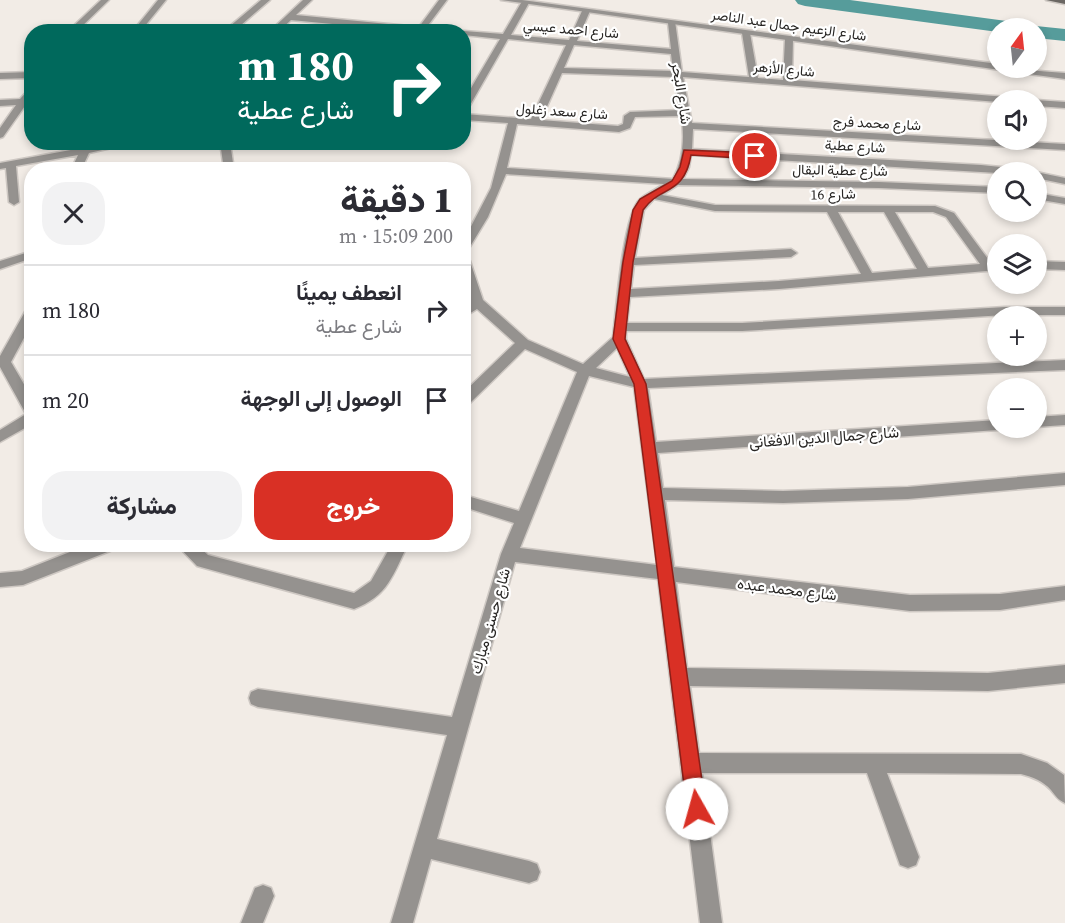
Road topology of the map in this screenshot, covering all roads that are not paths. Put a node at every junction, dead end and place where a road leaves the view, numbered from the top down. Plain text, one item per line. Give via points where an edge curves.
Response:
1 (105, 0) edge
2 (162, 0) edge
3 (266, 0) edge
4 (308, 0) edge
5 (443, 0) edge
6 (505, 0) edge
7 (1050, 0) edge
8 (1065, 2) edge
9 (525, 3) junction
10 (586, 11) junction
11 (289, 17) junction
12 (339, 22) joint
13 (672, 23) junction
14 (80, 24) edge
15 (141, 24) edge
16 (237, 24) edge
17 (282, 24) edge
18 (350, 24) edge
19 (425, 24) edge
20 (746, 33) junction
21 (471, 34) edge
22 (505, 37) junction
23 (789, 39) junction
24 (571, 43) junction
25 (675, 52) junction
26 (987, 65) edge
27 (558, 70) junction
28 (24, 74) edge
29 (678, 74) junction
30 (1047, 74) edge
31 (0, 76) edge
32 (1065, 76) edge
33 (754, 80) junction
34 (787, 83) junction
35 (471, 95) edge
36 (987, 98) edge
37 (23, 102) joint
38 (0, 103) edge
39 (1047, 104) edge
40 (1065, 105) edge
41 (471, 118) edge
42 (687, 119) junction
43 (513, 122) junction
44 (4, 124) edge
45 (534, 124) junction
46 (0, 135) edge
47 (1065, 147) edge
48 (81, 150) edge
49 (687, 152) junction
50 (6, 165) edge
51 (987, 169) edge
52 (503, 171) junction
53 (1047, 177) edge
54 (1065, 181) edge
55 (676, 182) junction
56 (987, 190) edge
57 (653, 196) junction
58 (1047, 198) edge
59 (1065, 201) edge
60 (14, 202) dead end
61 (831, 208) junction
62 (887, 208) junction
63 (471, 238) edge
64 (791, 253) dead end
65 (24, 257) edge
66 (987, 259) edge
67 (628, 262) junction
68 (0, 265) edge
69 (1047, 265) edge
70 (987, 266) edge
71 (1065, 266) edge
72 (924, 271) junction
73 (868, 276) junction
74 (471, 284) edge
75 (624, 293) junction
76 (477, 303) junction
77 (471, 308) edge
78 (1065, 311) edge
79 (24, 332) edge
80 (620, 333) junction
81 (523, 343) junction
82 (2, 362) edge
83 (1065, 365) edge
84 (585, 370) junction
85 (640, 384) junction
86 (471, 393) edge
87 (24, 398) edge
88 (1065, 420) edge
89 (1047, 421) edge
90 (24, 422) edge
91 (987, 426) edge
92 (0, 437) edge
93 (650, 448) junction
94 (1065, 479) edge
95 (656, 494) junction
96 (471, 503) edge
97 (523, 519) junction
98 (89, 552) edge
99 (193, 552) edge
100 (396, 552) edge
101 (509, 554) junction
102 (665, 574) junction
103 (0, 580) edge
104 (1065, 593) edge
105 (1065, 674) edge
106 (680, 677) junction
107 (258, 698) dead end
108 (459, 727) junction
109 (691, 763) junction
110 (874, 764) junction
111 (1065, 793) edge
112 (424, 847) junction
113 (908, 857) dead end
114 (529, 872) dead end
115 (262, 896) dead end
116 (252, 923) edge
117 (402, 923) edge
118 (711, 923) edge

1 - 14 street
2 - 15 street
3 - 16 street
4 - 11 street
5 - 19 street
6 - 9 street, شارع الزعيم جمال عبد الناصر
7 - 8 main road
9 - 10 street, شارع الزعيم جمال عبد الناصر
9 - 22 street
10 - 13 street, شارع الزعيم جمال عبد الناصر
10 - 24 street
11 - 12 street
11 - 17 street
12 - 18 street
13 - 20 street, شارع الزعيم جمال عبد الناصر
13 - 25 street, شارع البحر
20 - 23 street, شارع الزعيم جمال عبد الناصر
20 - 33 street
21 - 22 street, شارع احمد عيسي
22 - 24 street, شارع احمد عيسي
22 - 35 street
23 - 26 street, شارع الزعيم جمال عبد الناصر
23 - 34 street
24 - 25 street, شارع احمد عيسي
24 - 27 street
25 - 29 street, شارع البحر
27 - 29 street, شارع الأزهر
27 - 45 street
28 - 31 street
29 - 33 street, شارع الأزهر
29 - 42 street, شارع البحر
30 - 32 street, شارع الزعيم جمال عبد الناصر
33 - 34 street, شارع الأزهر
34 - 36 street, شارع الأزهر
37 - 38 street
37 - 44 street
39 - 40 street
41 - 43 street, شارع سعد زغلول
42 - 45 street, شارع سعد زغلول via 633,114 627,126 619,129
42 - 47 street, شارع محمد فرج
42 - 49 street, شارع البحر
43 - 45 street, شارع سعد زغلول
43 - 52 street
44 - 46 street
48 - 50 street
49 - 51 street, شارع عطية
49 - 55 street, شارع البحر
50 - 60 street
52 - 55 street, شارع عطية البقال
52 - 63 street via 494,197
53 - 54 street
55 - 56 street, شارع عطية البقال
55 - 57 street
57 - 61 street, شارع 16 via 715,208
57 - 67 street via 638,210
58 - 59 street
61 - 62 street, شارع 16
61 - 73 street
62 - 66 street, شارع 16 via 935,209 950,215
62 - 72 street
64 - 67 street
65 - 68 street
67 - 75 street
69 - 71 street
70 - 72 street
72 - 73 street
73 - 75 street
74 - 76 street
75 - 80 street
76 - 77 street
76 - 81 street
78 - 80 street
79 - 82 street
80 - 84 street, شارع حسنى مبارك
80 - 85 street
81 - 84 street
81 - 86 street
82 - 87 street
83 - 85 street
84 - 85 street
84 - 97 street, شارع حسنى مبارك
85 - 93 street
88 - 89 street
90 - 92 street
91 - 93 street, شارع جمال الدين الافغانى
93 - 95 street
94 - 95 street via 896,493 783,497
95 - 102 street
96 - 97 street
97 - 101 street, شارع حسنى مبارك
98 - 103 street via 23,578
99 - 100 street via 203,561 354,601 376,589
101 - 102 street, شارع محمد عبده
101 - 108 street, شارع حسنى مبارك
102 - 104 street, شارع محمد عبده via 910,603 1000,602
102 - 106 street
105 - 106 street via 988,682
106 - 109 street
107 - 108 street
108 - 112 street, شارع حسنى مبارك
109 - 110 street
109 - 118 street
110 - 111 street via 1021,764 1039,768
110 - 113 street
112 - 114 street
112 - 117 street, شارع حسنى مبارك
115 - 116 street

